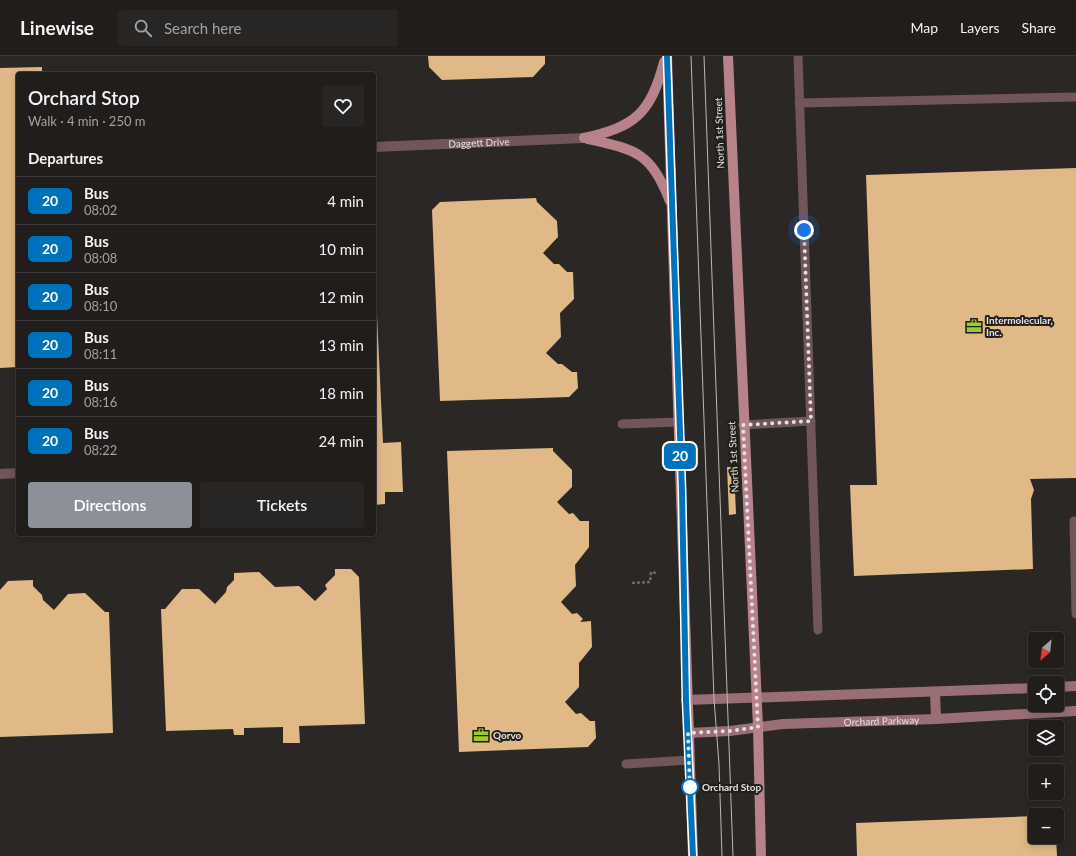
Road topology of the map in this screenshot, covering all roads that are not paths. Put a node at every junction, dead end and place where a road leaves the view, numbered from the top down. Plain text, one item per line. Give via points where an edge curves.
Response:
1 (666, 56) edge
2 (728, 56) edge
3 (798, 56) edge
4 (1076, 97) edge
5 (799, 103) junction
6 (584, 138) junction
7 (376, 147) edge
8 (673, 209) junction
9 (811, 421) junction
10 (679, 422) junction
11 (622, 424) dead end
12 (743, 425) junction
13 (16, 473) edge
14 (0, 474) edge
15 (1076, 521) edge
16 (1076, 614) edge
17 (818, 630) dead end
18 (1076, 686) edge
19 (1064, 687) edge
20 (1028, 688) edge
21 (935, 692) junction
22 (756, 697) junction
23 (686, 700) junction
24 (1076, 711) edge
25 (936, 719) junction
26 (758, 727) junction
27 (688, 733) junction
28 (689, 760) junction
29 (626, 764) dead end
30 (693, 856) edge
31 (761, 856) edge

1 - 6 main road via 661,75 644,110 630,122 610,133
1 - 8 main road
2 - 12 main road, North 1st Street
3 - 5 lane
4 - 5 lane
5 - 9 lane
6 - 7 street, Daggett Drive
6 - 8 main road via 635,151 648,161 661,179
8 - 10 main road
9 - 12 lane
9 - 17 lane
10 - 11 lane
10 - 23 main road
12 - 22 main road, North 1st Street
13 - 14 street
15 - 16 lane
18 - 19 main road
20 - 21 main road
21 - 22 main road
21 - 25 main road
22 - 23 main road
22 - 26 main road, North 1st Street
23 - 27 main road
24 - 25 main road, Orchard Parkway
25 - 26 main road, Orchard Parkway
26 - 27 main road, Orchard Parkway
26 - 31 main road, North 1st Street
27 - 28 main road
28 - 29 lane
28 - 30 main road

